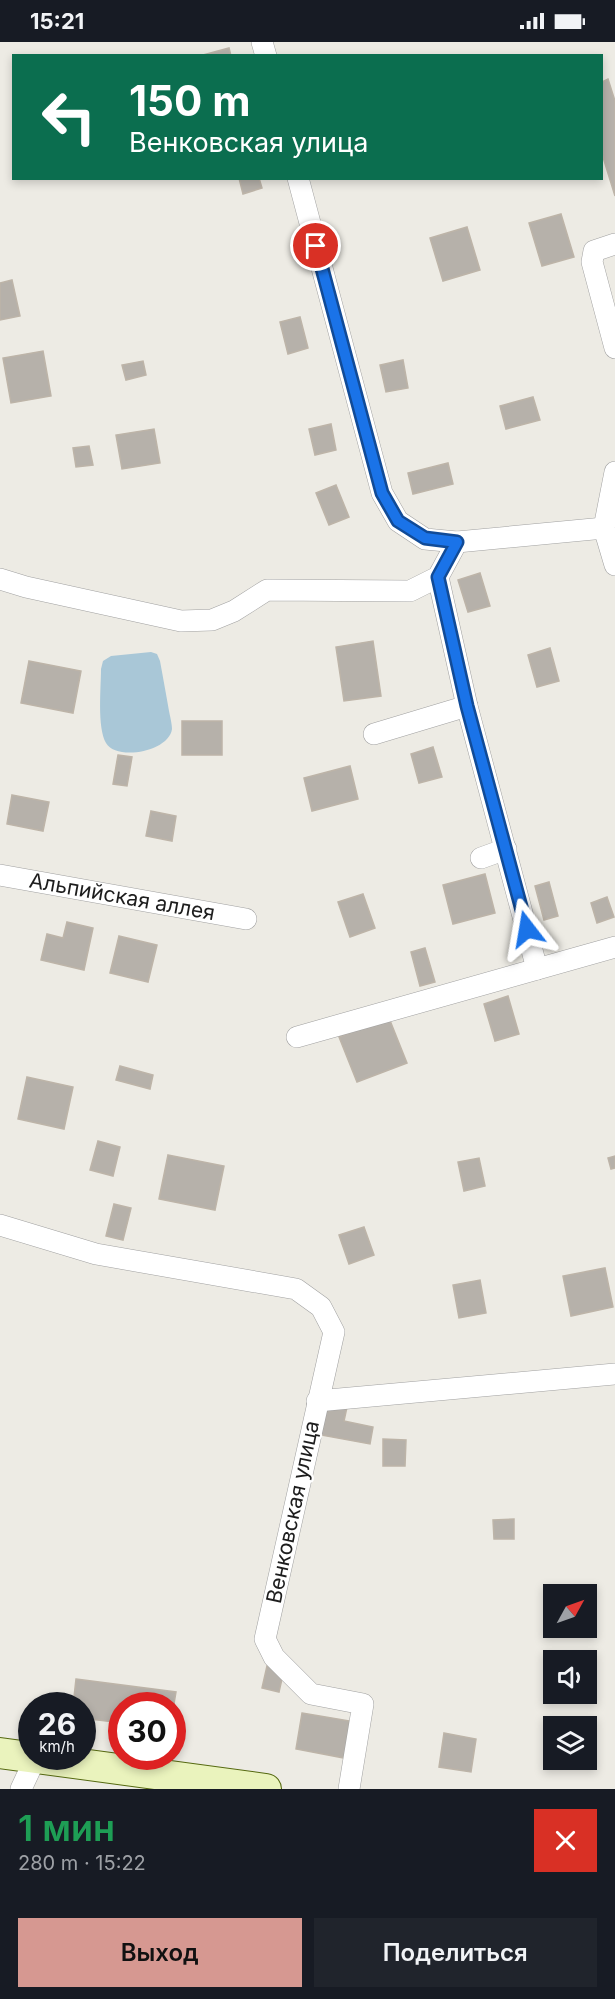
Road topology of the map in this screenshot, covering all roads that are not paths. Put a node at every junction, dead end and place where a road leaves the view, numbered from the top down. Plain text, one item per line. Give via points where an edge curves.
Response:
1 (299, 180) edge
2 (615, 244) edge
3 (615, 348) edge
4 (615, 472) edge
5 (604, 528) junction
6 (457, 542) junction
7 (615, 564) edge
8 (438, 577) junction
9 (0, 579) edge
10 (467, 706) junction
11 (374, 735) dead end
12 (506, 849) junction
13 (481, 858) dead end
14 (0, 875) edge
15 (246, 919) dead end
16 (615, 947) edge
17 (537, 969) junction
18 (297, 1037) dead end
19 (0, 1224) edge
20 (615, 1374) edge
21 (317, 1401) junction
22 (0, 1753) edge
23 (18, 1756) edge
24 (96, 1769) edge
25 (30, 1770) edge
26 (176, 1783) edge
27 (21, 1789) edge
28 (266, 1789) edge
29 (349, 1789) edge

1 - 6 street via 382,493 398,521 425,538
2 - 3 street via 594,251 592,262
4 - 5 street
5 - 6 street
5 - 7 street
6 - 8 street
8 - 9 street via 410,591 267,590 212,620 181,621
8 - 10 street
10 - 11 street
10 - 12 street
12 - 13 street
12 - 17 street
14 - 15 street, Альпийская аллея
16 - 17 street
17 - 18 street
19 - 21 street via 96,1254 297,1288 321,1307 334,1332
20 - 21 street, Венковская улица
21 - 29 street, Венковская улица via 265,1639 274,1657 311,1694 363,1704
22 - 23 main road
24 - 26 main road
25 - 27 street
26 - 28 main road

